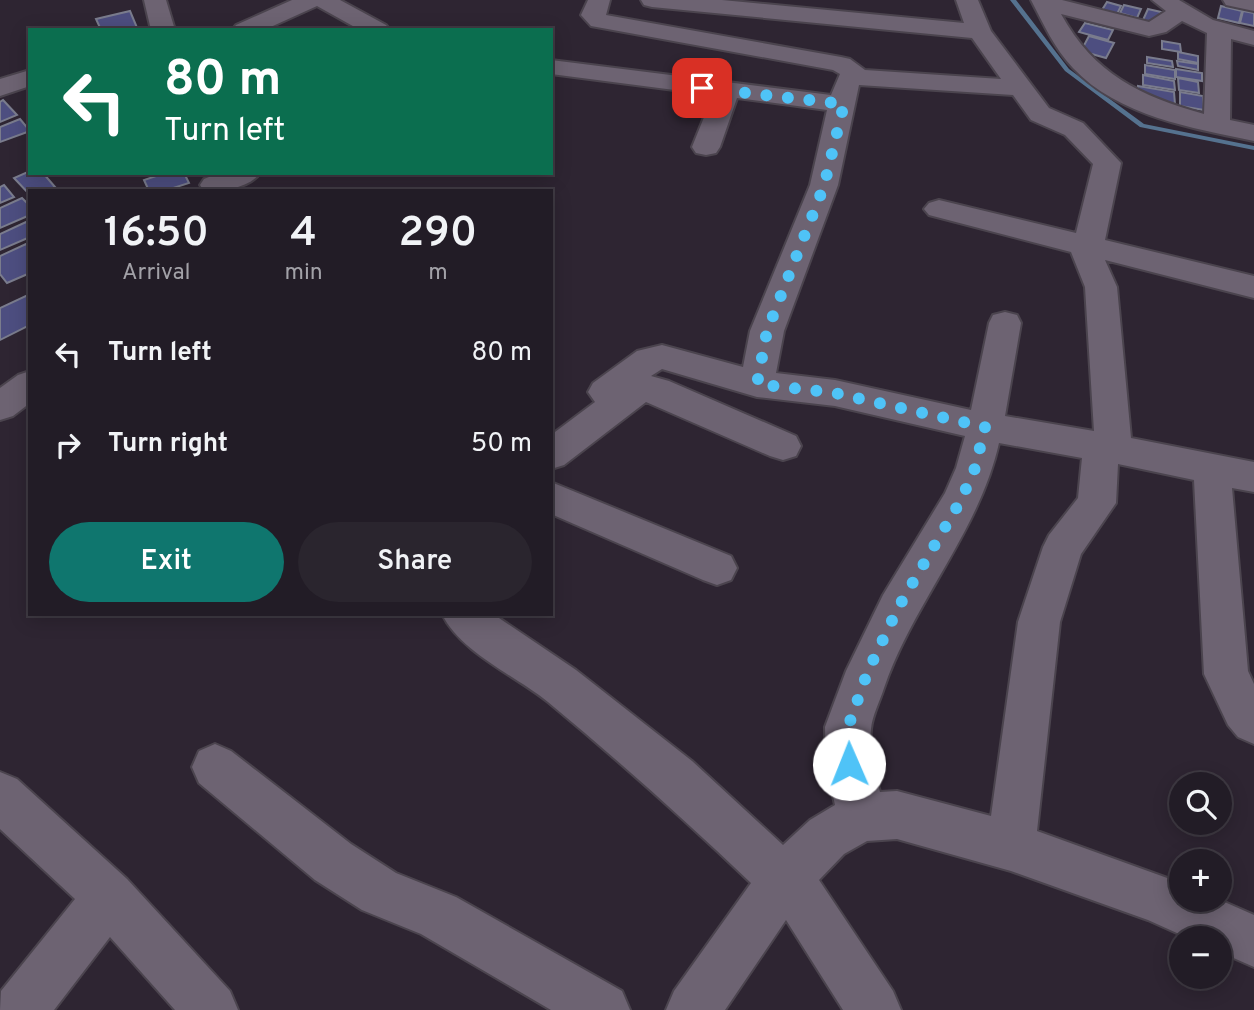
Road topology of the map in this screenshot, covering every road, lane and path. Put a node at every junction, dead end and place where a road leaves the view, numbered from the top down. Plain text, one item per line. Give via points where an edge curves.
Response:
1 (155, 0) edge
2 (311, 0) edge
3 (323, 0) edge
4 (599, 0) edge
5 (652, 0) edge
6 (967, 0) edge
7 (1234, 0) edge
8 (1043, 1) edge
9 (1254, 4) edge
10 (1172, 6) edge
11 (1130, 24) junction
12 (162, 28) edge
13 (248, 28) edge
14 (374, 28) edge
15 (1219, 30) junction
16 (979, 32) junction
17 (1254, 38) edge
18 (553, 67) edge
19 (28, 78) edge
20 (0, 88) edge
21 (1021, 88) junction
22 (1117, 89) junction
23 (727, 91) junction
24 (848, 91) junction
25 (1217, 125) junction
26 (1254, 133) edge
27 (706, 147) dead end
28 (239, 175) edge
29 (213, 183) edge
30 (939, 209) dead end
31 (1083, 243) junction
32 (1254, 287) edge
33 (1005, 323) dead end
34 (757, 384) junction
35 (28, 386) edge
36 (0, 407) edge
37 (985, 427) junction
38 (553, 432) edge
39 (783, 446) dead end
40 (1107, 447) junction
41 (553, 453) edge
42 (1212, 469) junction
43 (1254, 477) edge
44 (553, 498) edge
45 (717, 568) dead end
46 (465, 616) edge
47 (1254, 722) edge
48 (215, 767) dead end
49 (0, 796) edge
50 (862, 817) junction
51 (1011, 846) junction
52 (784, 880) junction
53 (109, 897) junction
54 (1254, 942) edge
55 (20, 1010) edge
56 (211, 1010) edge
57 (603, 1010) edge
58 (693, 1010) edge
59 (874, 1010) edge

1 - 12 street
2 - 13 street
3 - 14 street
4 - 24 street via 593,15 599,21 817,58 849,68 854,72
5 - 16 street
6 - 16 street
7 - 9 street
8 - 11 street
8 - 22 street via 1066,44 1086,67
10 - 11 street via 1158,27
10 - 15 street
11 - 22 street
15 - 17 street
15 - 25 street
16 - 21 street
18 - 23 street
19 - 20 street
21 - 24 street
21 - 31 street via 1040,114 1074,130 1107,163 1093,236
22 - 25 street via 1151,105
23 - 24 street
23 - 27 street
24 - 34 street via 824,186 767,331
25 - 26 street
28 - 29 street
30 - 31 street
31 - 32 street
31 - 40 street via 1101,287
33 - 37 street
34 - 37 street via 835,393
34 - 38 street via 662,358 649,360
35 - 36 street
37 - 40 street
37 - 50 street via 961,500 898,608 848,727 849,764
39 - 41 street via 657,390 639,387
40 - 42 street
40 - 51 street via 1097,503 1063,547 1039,622
42 - 43 street
42 - 47 street via 1226,674
44 - 45 street
46 - 52 street via 675,778
48 - 57 street via 342,868 380,892 438,915
49 - 53 street
50 - 51 street via 897,815
50 - 52 street via 827,837
51 - 54 street via 1155,897
52 - 58 street
52 - 59 street via 806,904
53 - 55 street
53 - 56 street

